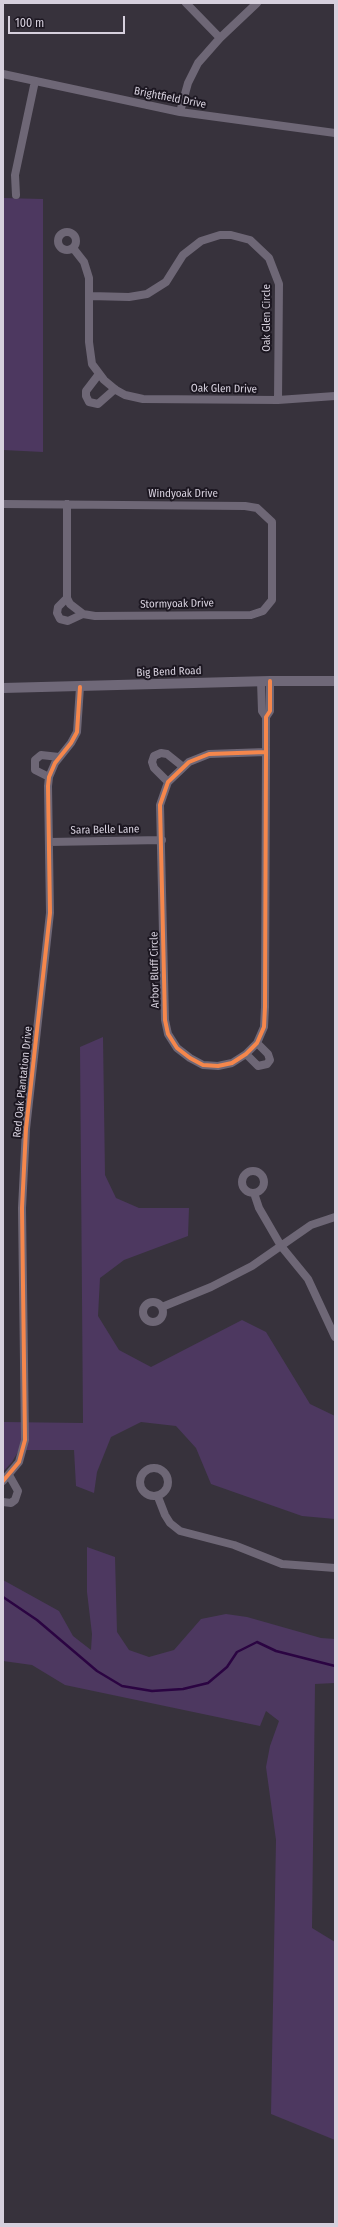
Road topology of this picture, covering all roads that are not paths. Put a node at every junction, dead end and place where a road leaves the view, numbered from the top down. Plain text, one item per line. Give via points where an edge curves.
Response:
1 (186, 3) edge
2 (257, 3) edge
3 (220, 38) junction
4 (3, 74) edge
5 (35, 81) junction
6 (180, 112) junction
7 (335, 133) edge
8 (16, 195) dead end
9 (73, 248) dead end
10 (90, 296) junction
11 (99, 374) junction
12 (115, 389) junction
13 (335, 396) edge
14 (278, 400) junction
15 (3, 504) edge
16 (67, 504) junction
17 (68, 598) junction
18 (268, 606) joint
19 (83, 614) junction
20 (266, 681) junction
21 (335, 681) edge
22 (80, 687) junction
23 (3, 688) edge
24 (266, 752) junction
25 (59, 757) junction
26 (182, 766) junction
27 (49, 777) junction
28 (168, 782) junction
29 (162, 840) junction
30 (49, 842) junction
31 (257, 1043) junction
32 (246, 1054) junction
33 (254, 1193) dead end
34 (335, 1217) edge
35 (281, 1246) junction
36 (162, 1308) dead end
37 (335, 1335) edge
38 (6, 1478) edge
39 (158, 1497) dead end
40 (3, 1502) edge
41 (335, 1568) edge

1 - 3 street
2 - 3 street
3 - 6 street via 193,71
4 - 5 street, Brightfield Drive
5 - 6 street, Brightfield Drive
5 - 8 street via 15,175
6 - 7 street, Brightfield Drive
9 - 10 street, Oak Glen Drive via 88,269
10 - 11 street, Oak Glen Drive via 90,356
10 - 14 street, Oak Glen Circle via 129,297 147,294 166,282 183,255 201,241 220,235 250,240 269,258 278,280
11 - 12 street, Oak Glen Drive
11 - 12 street via 86,391 89,402 98,404
12 - 14 street, Oak Glen Drive via 125,395 143,399
13 - 14 street, Oak Glen Drive
15 - 16 street, Windyoak Drive
16 - 17 street
16 - 18 street, Windyoak Drive via 257,508 272,522 273,594
17 - 19 street via 70,604
17 - 19 street, Stormyoak Drive via 57,610 60,619 68,621
18 - 19 street, Stormyoak Drive via 263,611 251,615
20 - 21 main road, Big Bend Road
20 - 22 main road, Big Bend Road
20 - 24 street, Arbor Bluff Circle via 270,711 266,717
22 - 23 main road, Big Bend Road
22 - 25 street, Red Oak Plantation Drive via 77,732
24 - 26 street, Arbor Bluff Circle via 209,754
24 - 31 street, Arbor Bluff Circle via 265,1016 262,1034
25 - 27 street, Red Oak Plantation Drive
25 - 27 street via 41,755 34,760 35,770
26 - 28 street, Arbor Bluff Circle
26 - 28 street via 167,754 154,756 154,768
27 - 30 street, Red Oak Plantation Drive
28 - 29 street, Arbor Bluff Circle via 160,806
29 - 30 street, Sara Belle Lane
29 - 32 street, Arbor Bluff Circle via 164,1005 168,1034 177,1048 203,1065 225,1064
30 - 38 street, Red Oak Plantation Drive via 50,913 26,1129 22,1208 25,1440 19,1462
31 - 32 street, Arbor Bluff Circle
31 - 32 street via 268,1054 270,1060 267,1064 258,1066
33 - 35 street via 259,1208
34 - 35 street via 311,1225
35 - 36 street via 252,1266
35 - 37 street via 308,1279
38 - 40 street, Red Oak Plantation Drive via 18,1491 11,1503
39 - 41 street via 167,1519 180,1531 234,1545 282,1564

